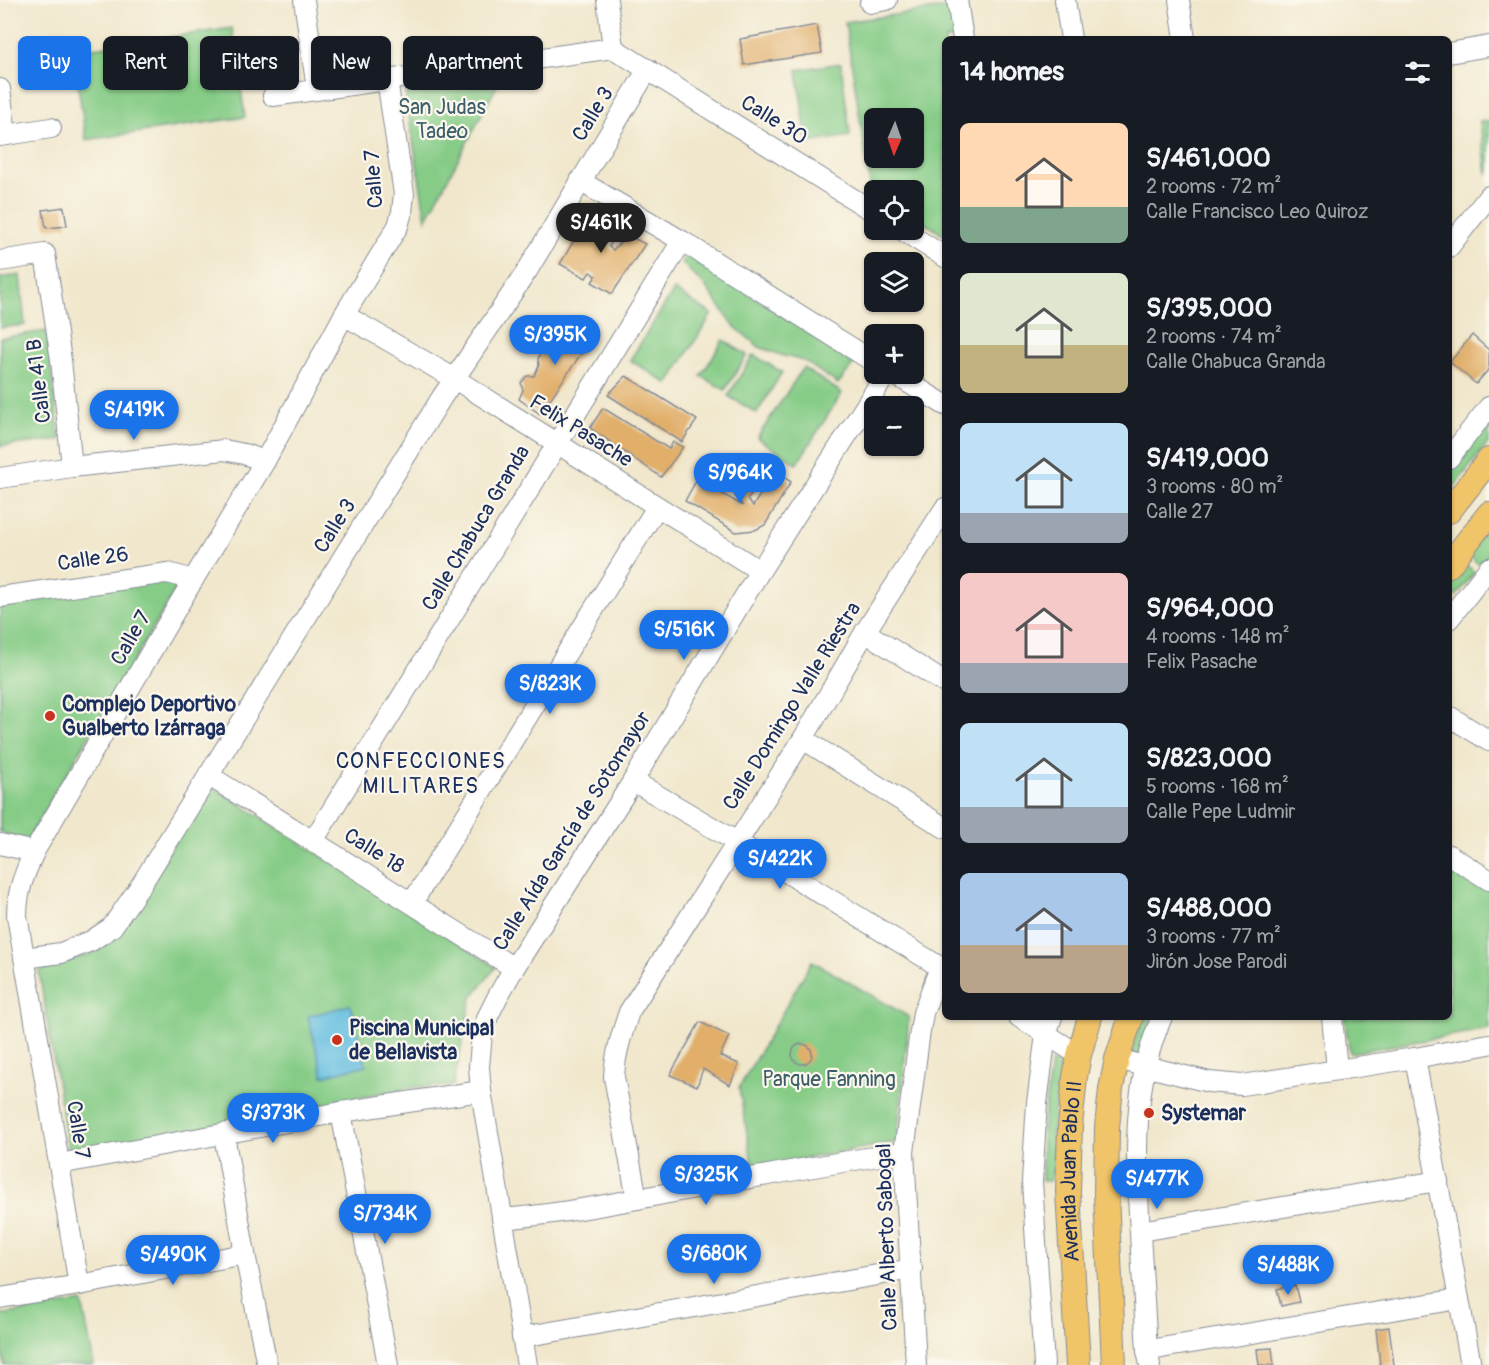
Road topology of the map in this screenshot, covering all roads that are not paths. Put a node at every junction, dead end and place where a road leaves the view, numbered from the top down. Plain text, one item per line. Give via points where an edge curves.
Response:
1 (304, 0) edge
2 (607, 0) edge
3 (957, 0) edge
4 (1065, 0) edge
5 (1179, 0) edge
6 (963, 36) edge
7 (1071, 36) edge
8 (1185, 36) edge
9 (311, 44) edge
10 (1489, 46) edge
11 (613, 48) junction
12 (1452, 52) edge
13 (648, 69) junction
14 (391, 78) edge
15 (0, 88) edge
16 (312, 90) edge
17 (389, 90) edge
18 (273, 96) dead end
19 (51, 128) dead end
20 (3, 136) edge
21 (580, 181) junction
22 (1489, 196) edge
23 (864, 206) edge
24 (918, 240) edge
25 (682, 241) junction
26 (1452, 242) edge
27 (942, 255) edge
28 (0, 261) edge
29 (344, 315) junction
30 (864, 356) edge
31 (454, 379) junction
32 (880, 384) edge
33 (910, 384) edge
34 (942, 403) edge
35 (1489, 407) edge
36 (556, 443) junction
37 (1452, 454) edge
38 (1489, 460) edge
39 (265, 461) junction
40 (72, 467) junction
41 (0, 478) edge
42 (657, 507) junction
43 (1452, 507) edge
44 (1489, 514) edge
45 (942, 520) edge
46 (938, 537) edge
47 (1452, 561) edge
48 (1489, 568) edge
49 (760, 571) junction
50 (193, 580) junction
51 (0, 597) edge
52 (1452, 615) edge
53 (865, 632) junction
54 (942, 681) edge
55 (1452, 718) edge
56 (803, 739) junction
57 (1489, 741) edge
58 (208, 775) junction
59 (633, 781) junction
60 (942, 826) edge
61 (313, 841) junction
62 (737, 842) junction
63 (0, 844) edge
64 (34, 852) junction
65 (1452, 857) edge
66 (1489, 880) edge
67 (412, 903) junction
68 (24, 958) junction
69 (942, 967) edge
70 (514, 968) junction
71 (942, 970) edge
72 (1029, 1020) edge
73 (1089, 1020) edge
74 (1130, 1020) edge
75 (1161, 1020) edge
76 (1332, 1020) edge
77 (1049, 1026) edge
78 (1489, 1044) edge
79 (1079, 1055) junction
80 (1415, 1058) junction
81 (1117, 1059) junction
82 (1146, 1066) junction
83 (1337, 1070) junction
84 (481, 1091) junction
85 (341, 1112) junction
86 (224, 1135) junction
87 (904, 1152) junction
88 (58, 1164) junction
89 (1438, 1181) junction
90 (637, 1199) junction
91 (502, 1220) junction
92 (1140, 1231) junction
93 (245, 1254) junction
94 (912, 1269) junction
95 (78, 1285) junction
96 (1110, 1288) junction
97 (1074, 1291) junction
98 (0, 1298) edge
99 (1459, 1299) junction
100 (522, 1337) junction
101 (1148, 1358) edge
102 (267, 1365) edge
103 (388, 1365) edge
104 (527, 1365) edge
105 (916, 1365) edge
106 (1044, 1365) edge
107 (1078, 1365) edge
108 (1114, 1365) edge
109 (1471, 1365) edge

1 - 9 street
2 - 11 street
3 - 6 street
4 - 7 street
5 - 8 street
10 - 12 street
11 - 13 street, Calle 30
11 - 14 street
13 - 21 street, Calle 3
13 - 23 street, Calle 30
15 - 20 street
16 - 18 street
17 - 29 street, Calle 7 via 404,194 402,212 398,226
19 - 20 street
21 - 25 street
21 - 31 street, Calle 3 via 527,271
22 - 26 street
24 - 27 street
25 - 30 street
25 - 36 street, Calle Chabuca Granda
28 - 40 street, Calle 41 B via 45,254
29 - 31 street, Felix Pasache
29 - 39 street, Calle 7
31 - 36 street, Felix Pasache
31 - 58 street, Calle 3
32 - 49 street, Calle Aída García de Sotomayor
33 - 34 street
35 - 37 street
36 - 42 street, Felix Pasache
36 - 61 street, Calle Chabuca Granda
38 - 43 main road
39 - 40 street via 224,450
39 - 50 street, Calle 7
40 - 41 street
42 - 49 street, Felix Pasache
42 - 67 street
44 - 47 main road
45 - 46 street, Calle Domingo Valle Riestra
46 - 53 street, Calle Domingo Valle Riestra
48 - 52 street
49 - 59 street, Calle Aída García de Sotomayor
50 - 51 street, Calle 26 via 168,573
50 - 64 street, Calle 7
53 - 54 street
53 - 56 street, Calle Domingo Valle Riestra
55 - 57 street
56 - 60 street
56 - 62 street, Calle Domingo Valle Riestra
58 - 61 street, Calle 18
58 - 68 street, Calle 3 via 112,927 61,953
59 - 62 street
59 - 70 street, Calle Aída García de Sotomayor
61 - 67 street, Calle 18
62 - 69 street
62 - 90 street, Calle Domingo Valle Riestra via 629,1012 621,1034 614,1077
63 - 64 street
64 - 68 street, Calle 7 via 17,899
65 - 66 street
67 - 70 street, Calle 18
68 - 88 street, Calle 7
70 - 84 street, Calle Aída García de Sotomayor via 482,1033
71 - 87 street, Calle Alberto Sabogal via 923,1014
72 - 77 street
73 - 79 main road, Avenida Juan Pablo II
74 - 81 main road, Avenida Juan Pablo II
75 - 82 street
76 - 83 street
77 - 79 street
77 - 106 street, Avenida Juan Pablo II via 1036,1103 1032,1182
78 - 80 street
79 - 97 main road, Avenida Juan Pablo II via 1069,1137
80 - 83 street
80 - 89 street
81 - 82 street
81 - 96 main road, Avenida Juan Pablo II via 1107,1127
82 - 83 street via 1209,1082 1242,1085
82 - 92 street via 1136,1144
84 - 85 street
84 - 91 street, Calle Aída García de Sotomayor
85 - 86 street
85 - 103 street
86 - 88 street
86 - 93 street
87 - 90 street
87 - 94 street, Calle Alberto Sabogal
88 - 95 street, Calle 7
89 - 92 street
89 - 99 street
90 - 91 street
91 - 100 street, Calle Aída García de Sotomayor
92 - 101 street
93 - 95 street
93 - 102 street
94 - 100 street
94 - 105 street, Calle Alberto Sabogal
95 - 98 street
96 - 97 main road
96 - 108 main road, Avenida Juan Pablo II
97 - 107 main road, Avenida Juan Pablo II
99 - 101 street via 1167,1347
99 - 109 street
100 - 104 street, Calle Aída García de Sotomayor

